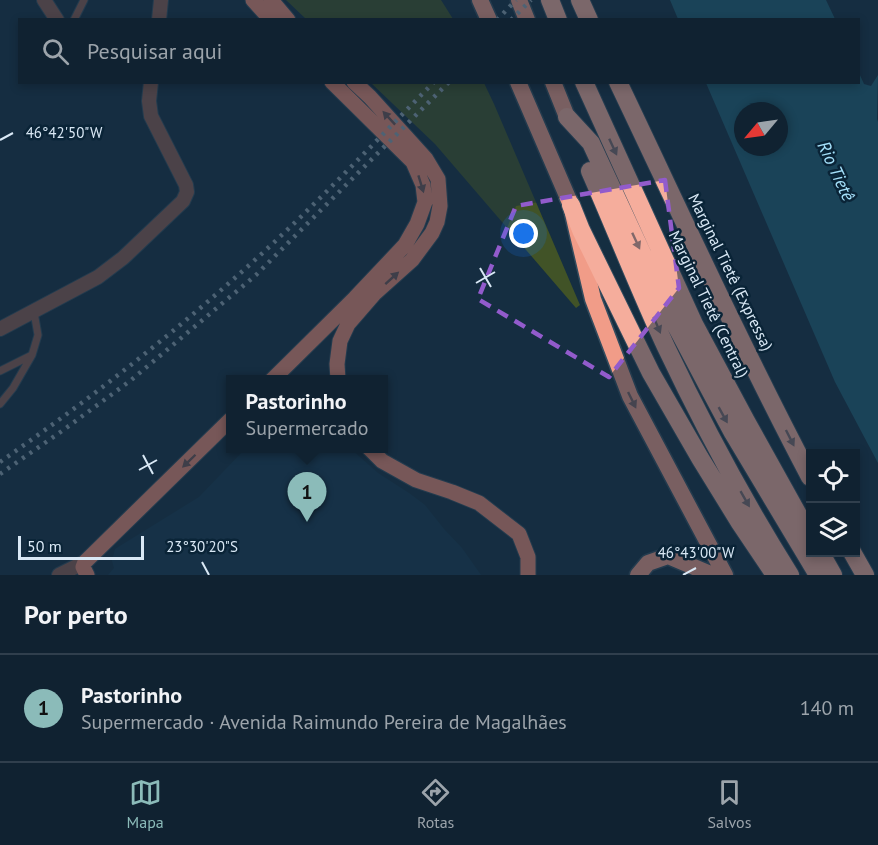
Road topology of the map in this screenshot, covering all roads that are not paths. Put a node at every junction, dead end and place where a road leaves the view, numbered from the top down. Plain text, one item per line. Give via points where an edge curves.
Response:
1 (44, 0) edge
2 (84, 0) edge
3 (161, 0) edge
4 (253, 0) edge
5 (271, 0) edge
6 (480, 0) edge
7 (519, 0) edge
8 (550, 0) edge
9 (580, 0) edge
10 (56, 18) edge
11 (75, 18) edge
12 (159, 18) edge
13 (269, 18) edge
14 (286, 18) edge
15 (488, 18) edge
16 (526, 18) edge
17 (557, 18) edge
18 (588, 18) edge
19 (151, 84) edge
20 (334, 84) edge
21 (356, 84) edge
22 (519, 84) edge
23 (554, 84) edge
24 (585, 84) edge
25 (619, 84) edge
26 (567, 117) junction
27 (571, 205) junction
28 (34, 312) junction
29 (0, 329) edge
30 (323, 329) junction
31 (340, 341) junction
32 (32, 355) junction
33 (0, 371) edge
34 (277, 375) edge
35 (338, 375) edge
36 (0, 404) edge
37 (226, 425) edge
38 (374, 453) edge
39 (806, 469) edge
40 (806, 529) edge
41 (823, 557) edge
42 (855, 557) edge
43 (86, 570) edge
44 (59, 575) edge
45 (528, 575) edge
46 (638, 575) edge
47 (713, 575) edge
48 (725, 575) edge
49 (775, 575) edge
50 (790, 575) edge
51 (818, 575) edge
52 (833, 575) edge
53 (865, 575) edge

1 - 10 street
2 - 11 lane
3 - 12 street
4 - 13 main road
5 - 14 main road
6 - 15 highway
7 - 16 highway
8 - 17 highway
9 - 18 highway
19 - 28 street via 151,116 186,185 183,201 98,277
20 -> 30 main road via 413,162 425,202 405,245
31 -> 21 main road via 358,311 412,261 432,233 440,206 438,179 426,159
22 - 27 highway
23 - 26 highway
24 -> 40 highway, Marginal Tietê (Central) via 694,324
25 -> 39 highway, Marginal Tietê (Expressa)
26 -> 50 highway via 666,346 722,458
26 -> 51 highway via 591,143 672,318 733,433
27 -> 48 highway via 592,299 630,396
27 - 49 highway via 651,373 734,514
28 - 29 street
28 - 32 lane via 38,335
30 - 31 main road via 336,332
30 - 34 main road
31 - 35 main road
32 - 33 lane
32 - 36 lane
37 -> 43 main road
38 - 45 main road via 416,480 479,503 519,534 528,557
41 - 52 highway
42 - 53 highway
43 - 44 street
46 - 47 highway via 648,563 668,556

